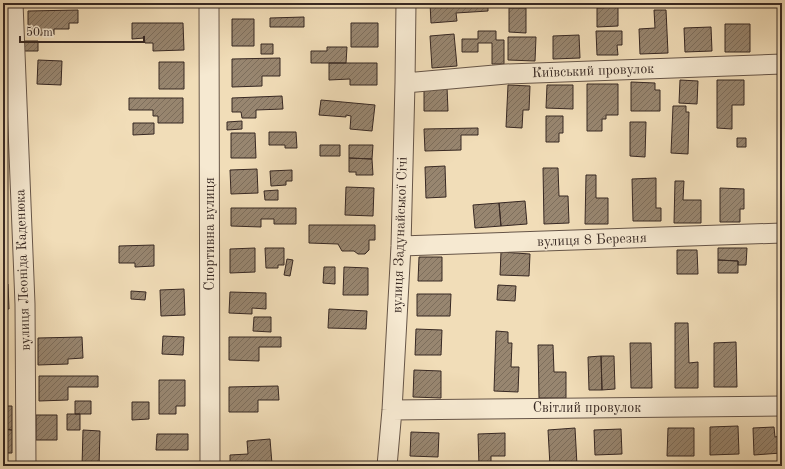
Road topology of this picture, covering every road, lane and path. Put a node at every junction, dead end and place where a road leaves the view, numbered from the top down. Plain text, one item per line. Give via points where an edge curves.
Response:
1 (12, 3) edge
2 (209, 3) edge
3 (406, 3) edge
4 (782, 64) edge
5 (405, 83) junction
6 (782, 233) edge
7 (401, 246) junction
8 (782, 406) edge
9 (392, 410) junction
10 (26, 466) edge
11 (210, 466) edge
12 (387, 466) edge

1 - 10 street, вулиця Леоніда Каденюка via 25,304
2 - 11 street, Спортивна вулиця
3 - 5 street, вулиця Задунайської Січі
4 - 5 street, Київський провулок via 506,74
5 - 7 street, вулиця Задунайської Січі
6 - 7 street, вулиця 8 Березня
7 - 9 street, вулиця Задунайської Січі
8 - 9 street, Світлий провулок
9 - 12 street, вулиця Задунайської Січі

